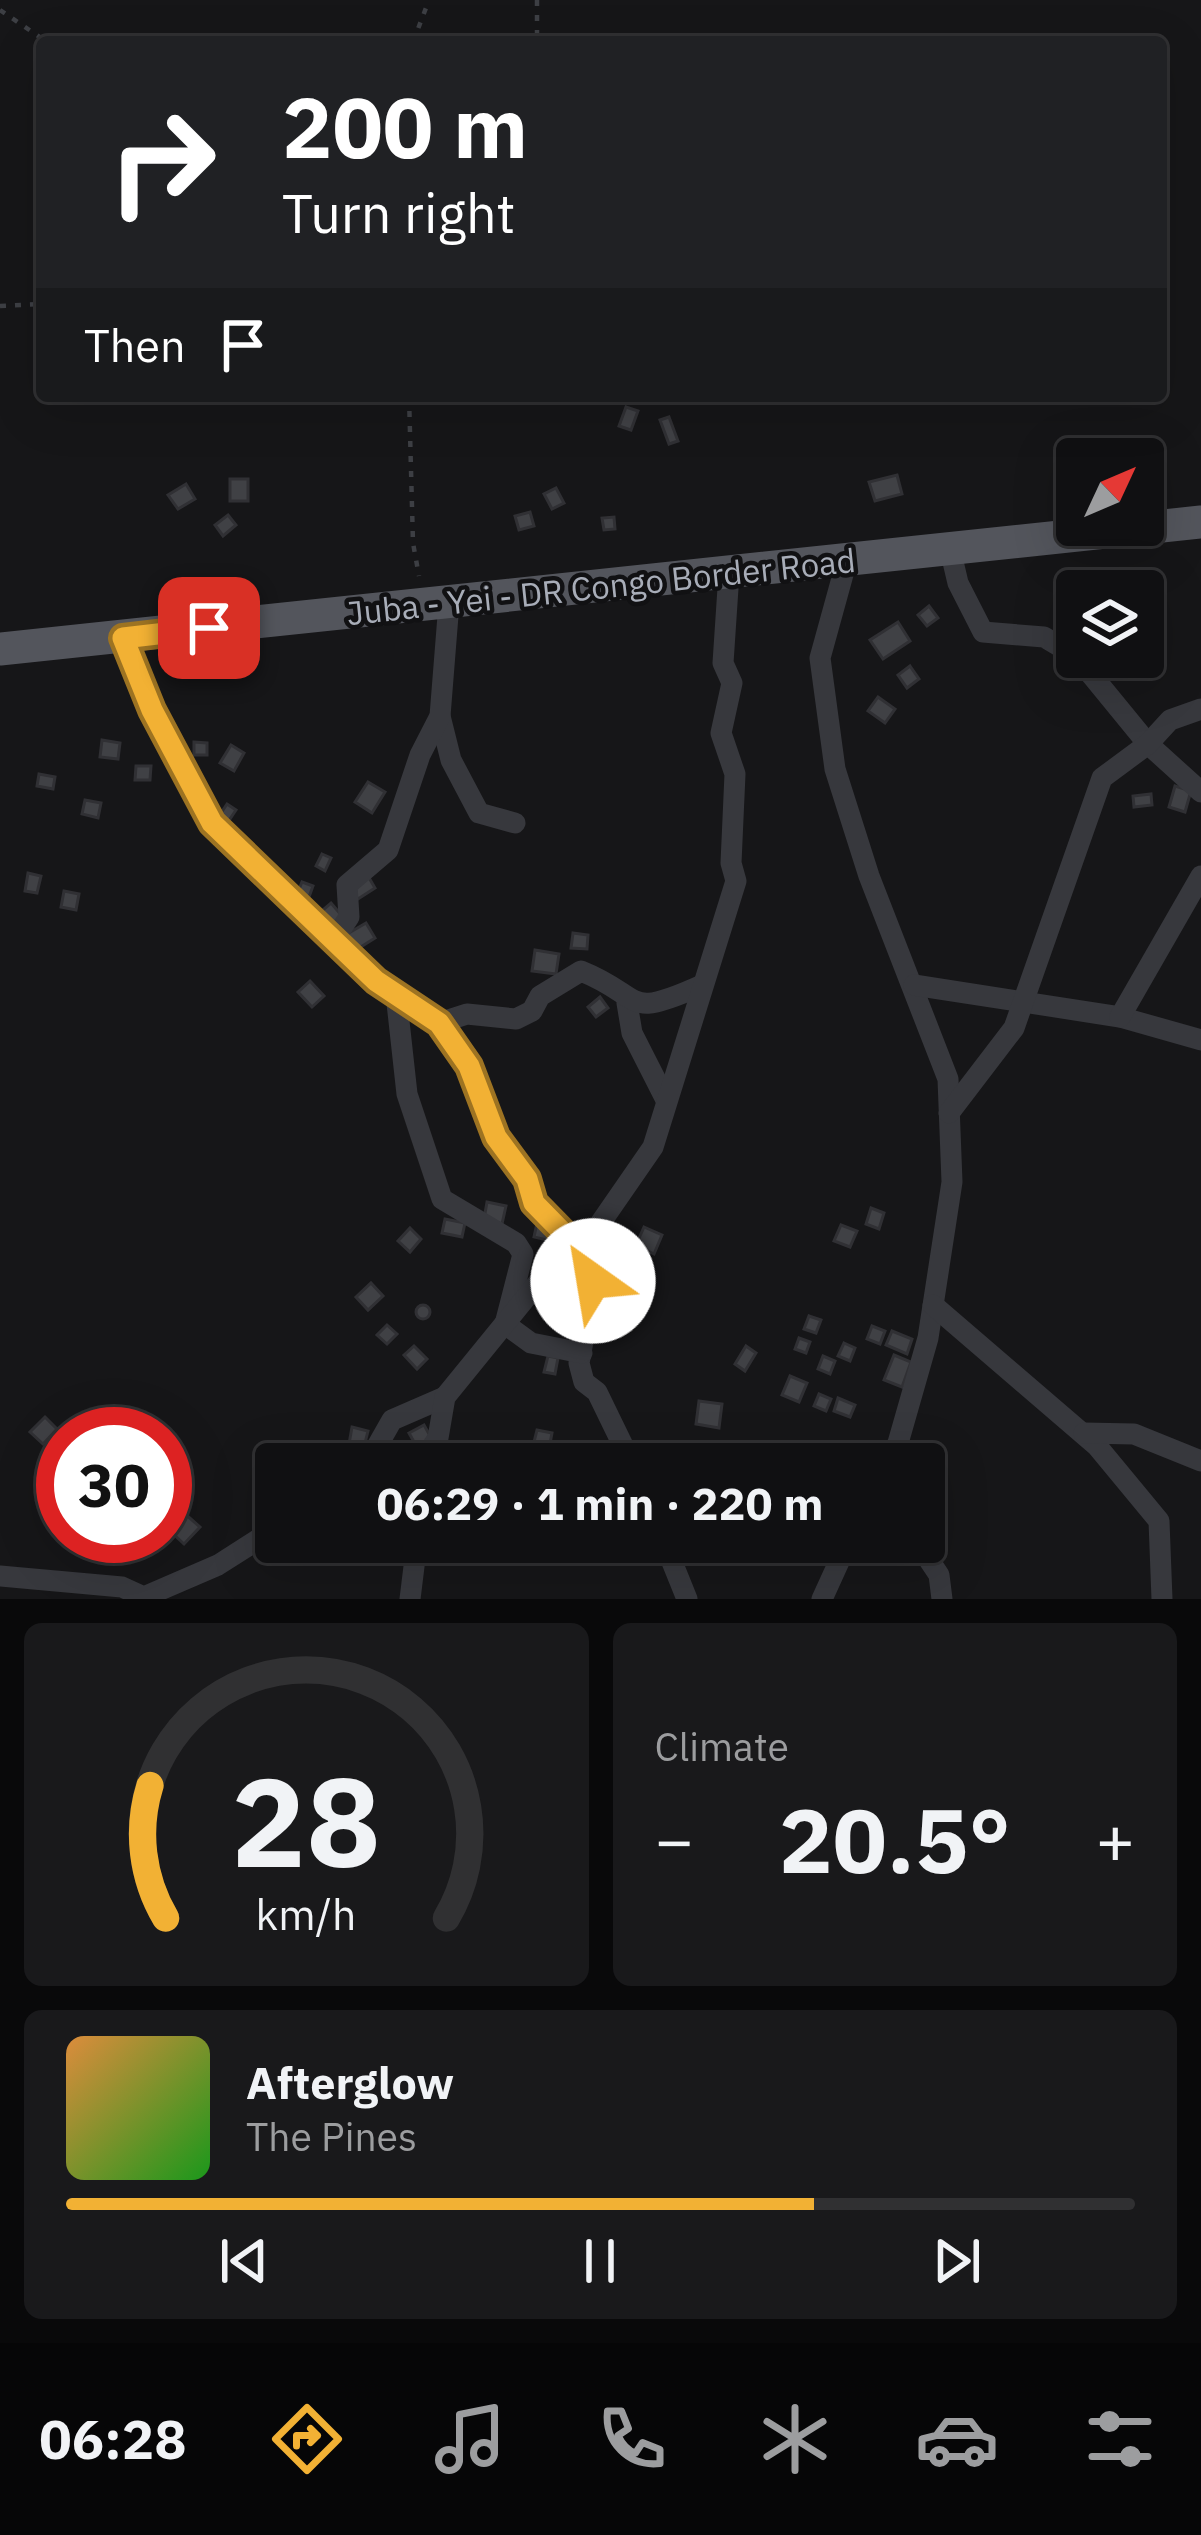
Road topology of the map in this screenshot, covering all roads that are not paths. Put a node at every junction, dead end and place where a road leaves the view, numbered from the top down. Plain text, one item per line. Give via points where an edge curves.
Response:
1 (1201, 522) edge
2 (950, 549) junction
3 (847, 560) junction
4 (729, 573) junction
5 (437, 604) junction
6 (123, 638) junction
7 (0, 650) edge
8 (1201, 709) edge
9 (440, 716) junction
10 (1148, 744) junction
11 (1201, 792) edge
12 (515, 823) dead end
13 (1201, 876) edge
14 (333, 941) junction
15 (702, 985) junction
16 (914, 985) junction
17 (396, 994) junction
18 (1023, 1002) junction
19 (627, 1003) junction
20 (1120, 1017) junction
21 (439, 1023) junction
22 (1201, 1040) edge
23 (665, 1098) junction
24 (949, 1113) junction
25 (568, 1237) junction
26 (933, 1305) junction
27 (505, 1324) junction
28 (582, 1352) junction
29 (445, 1397) junction
30 (1084, 1433) junction
31 (379, 1443) edge
32 (435, 1443) edge
33 (622, 1443) edge
34 (898, 1443) edge
35 (1201, 1461) edge
36 (255, 1541) edge
37 (414, 1563) edge
38 (672, 1563) edge
39 (838, 1563) edge
40 (931, 1563) edge
41 (0, 1576) edge
42 (410, 1599) edge
43 (687, 1599) edge
44 (822, 1599) edge
45 (942, 1599) edge
46 (1162, 1599) edge

1 - 2 main road, Juba - Yei - DR Congo Border Road
2 - 3 main road, Juba - Yei - DR Congo Border Road
2 - 10 street via 983,632 1043,638 1076,656
3 - 4 main road, Juba - Yei - DR Congo Border Road
3 - 16 street via 820,658 835,769
4 - 5 main road, Juba - Yei - DR Congo Border Road
4 - 15 street via 723,662 732,683 721,733 735,774 736,880
5 - 6 main road, Juba - Yei - DR Congo Border Road
5 - 9 street
6 - 7 main road, Juba - Yei - DR Congo Border Road
6 - 14 street via 212,823
8 - 10 street via 1170,720
9 - 12 street via 478,813
9 - 14 street via 388,850 347,886 349,917
10 - 11 street
10 - 18 street via 1102,778
13 - 20 street
14 - 17 street
15 - 19 street via 661,1004
15 - 23 street
16 - 18 street
16 - 24 street via 948,1079
17 - 21 street
17 - 27 street via 407,1094 442,1199 523,1255
18 - 20 street
18 - 24 street via 1015,1028
19 - 21 street via 581,971 516,1018 467,1014
19 - 23 street via 632,1033
20 - 22 street
21 - 25 street via 469,1066 496,1137 534,1203
23 - 25 street via 653,1147 597,1228
24 - 26 street via 952,1182
25 - 27 street
25 - 28 street via 593,1281
26 - 30 street
26 - 34 street
27 - 28 street via 530,1343
27 - 29 street
28 - 33 street via 584,1382
29 - 31 street via 392,1420
29 - 32 street
30 - 35 street via 1134,1434
30 - 46 street via 1159,1522
36 - 41 street via 145,1597 122,1587
37 - 42 street
38 - 43 street
39 - 44 street
40 - 45 street

